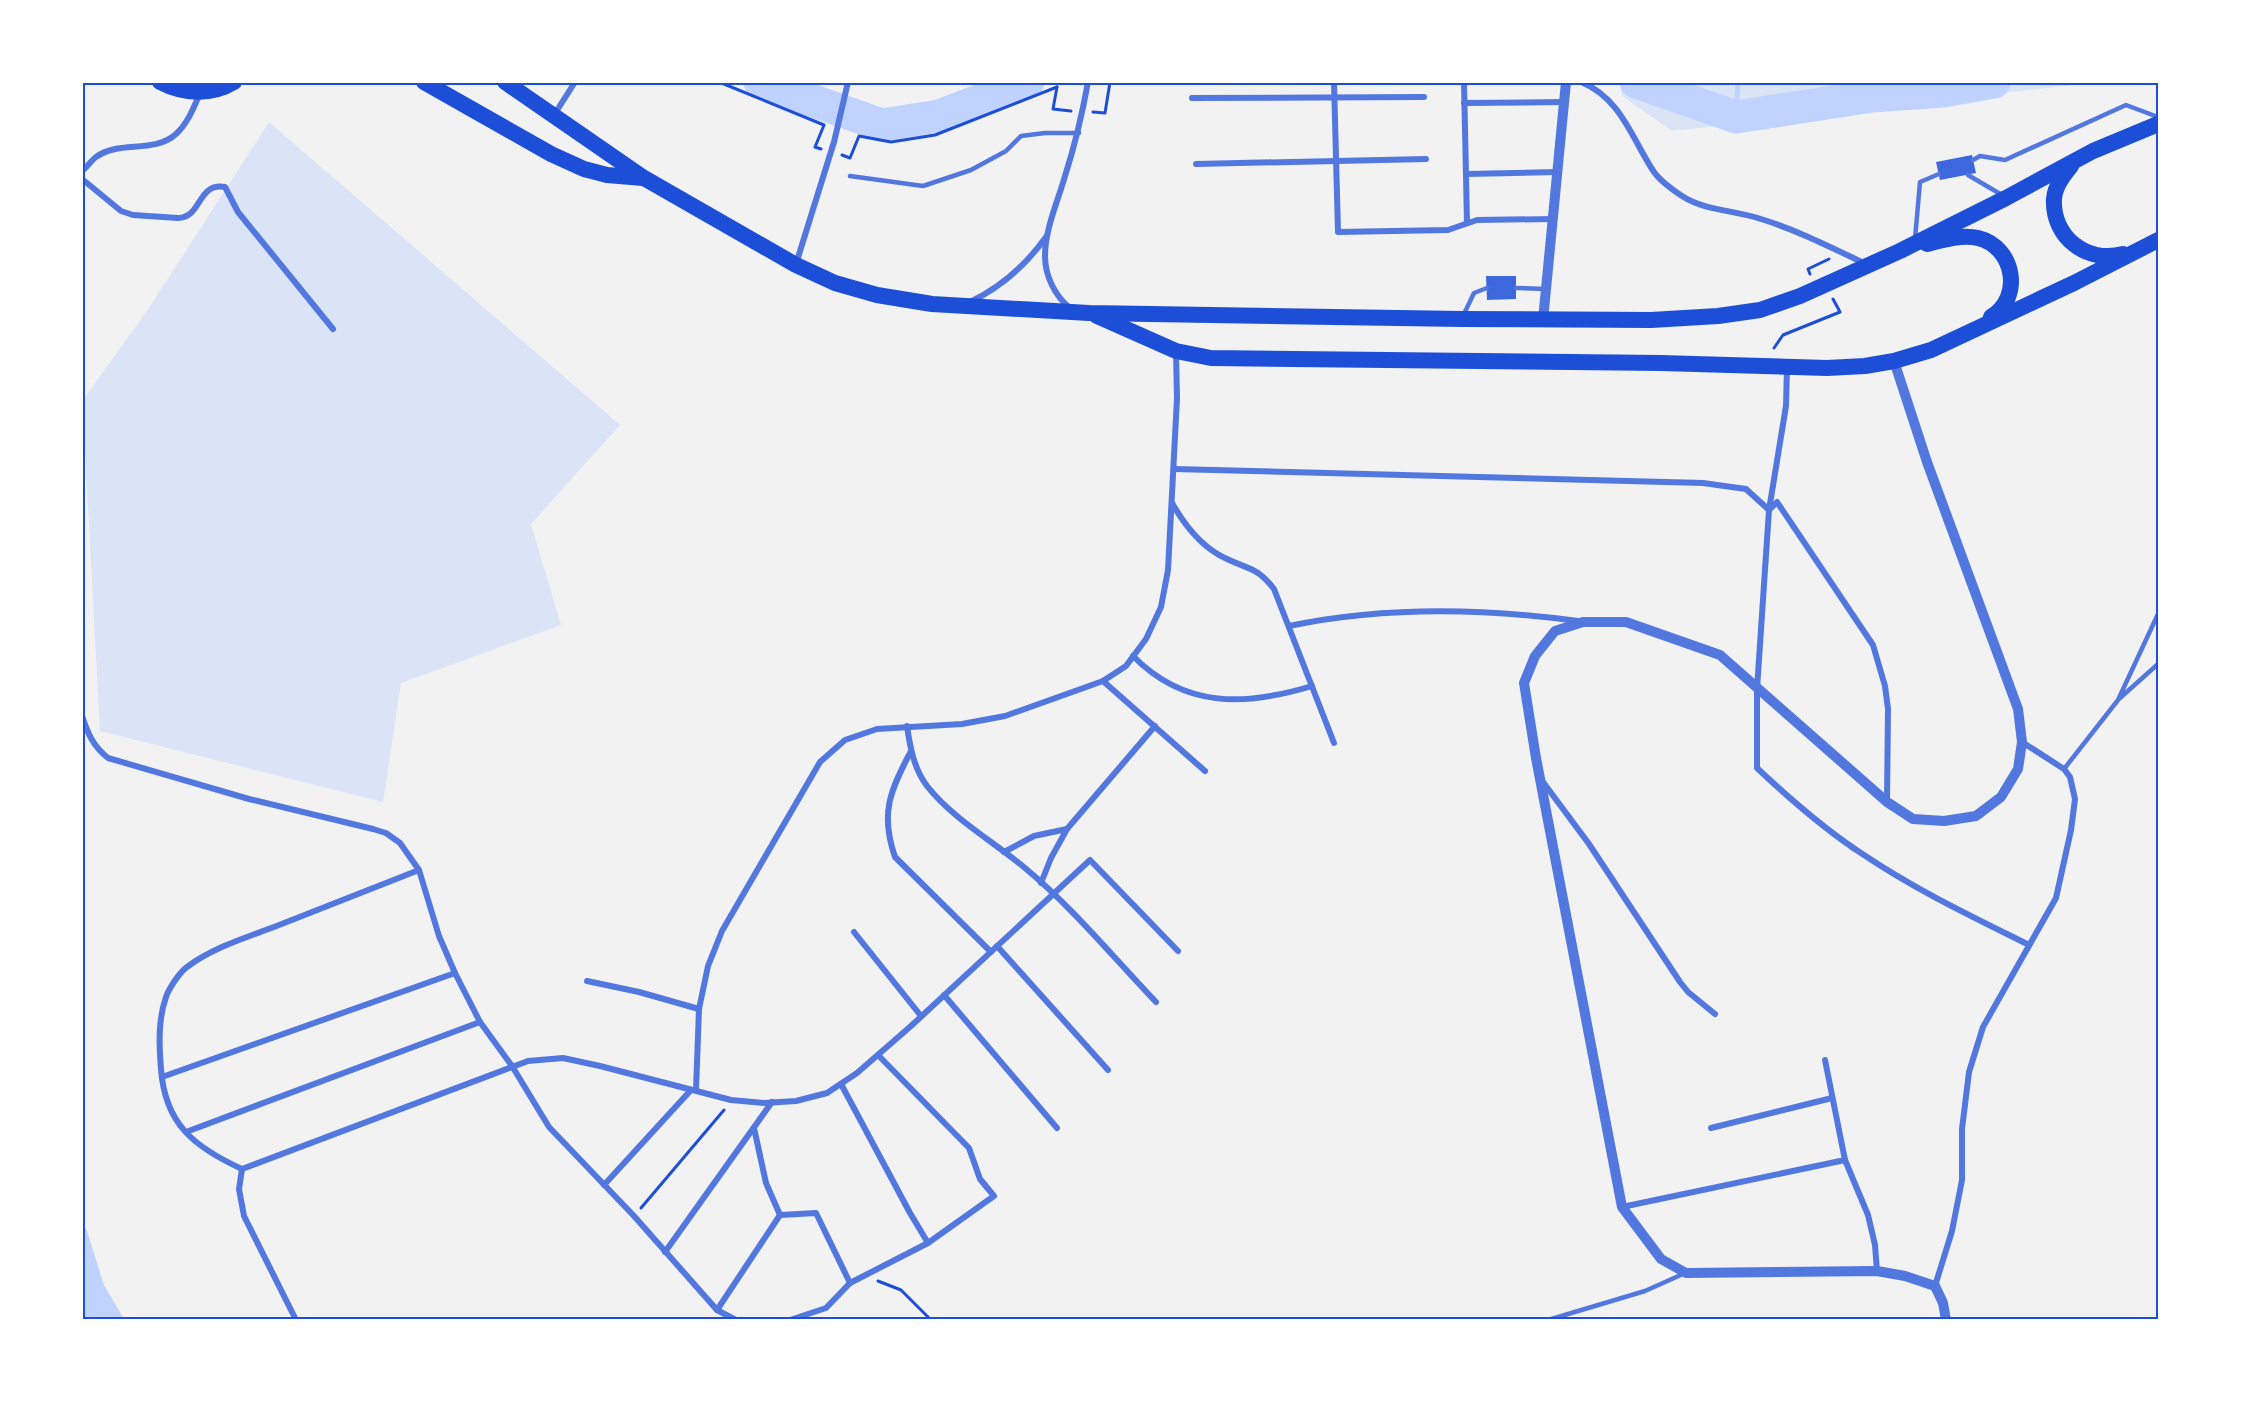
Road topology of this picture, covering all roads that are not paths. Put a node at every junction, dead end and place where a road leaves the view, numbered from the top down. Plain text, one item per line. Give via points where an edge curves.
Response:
1 (160, 82) edge
2 (234, 82) edge
3 (424, 82) edge
4 (505, 82) edge
5 (575, 82) edge
6 (848, 82) edge
7 (1088, 82) edge
8 (1334, 82) edge
9 (1464, 82) edge
10 (1566, 82) edge
11 (1581, 82) edge
12 (201, 92) junction
13 (1424, 97) dead end
14 (1192, 98) dead end
15 (1334, 98) junction
16 (1564, 102) junction
17 (1464, 103) junction
18 (554, 116) junction
19 (2158, 117) edge
20 (2158, 123) edge
21 (1078, 133) junction
22 (2093, 151) junction
23 (1426, 159) dead end
24 (1973, 160) dead end
25 (1336, 161) junction
26 (1196, 164) dead end
27 (82, 171) edge
28 (1557, 172) junction
29 (1466, 174) junction
30 (1939, 174) dead end
31 (1968, 175) dead end
32 (850, 176) dead end
33 (644, 178) junction
34 (82, 179) edge
35 (2007, 198) junction
36 (1553, 219) junction
37 (1467, 224) junction
38 (1048, 234) junction
39 (2158, 241) edge
40 (1907, 247) junction
41 (796, 265) junction
42 (1869, 266) junction
43 (1487, 288) dead end
44 (1516, 288) dead end
45 (1546, 289) junction
46 (963, 305) junction
47 (1082, 312) junction
48 (1462, 319) junction
49 (1543, 320) junction
50 (333, 330) dead end
51 (1971, 332) junction
52 (1176, 351) junction
53 (1894, 361) junction
54 (1787, 367) junction
55 (1174, 469) junction
56 (1172, 502) junction
57 (1769, 510) junction
58 (2158, 615) edge
59 (1583, 622) junction
60 (1289, 626) junction
61 (1133, 656) junction
62 (2158, 664) edge
63 (1103, 681) junction
64 (1312, 686) junction
65 (1757, 689) junction
66 (2118, 700) junction
67 (82, 716) edge
68 (907, 726) junction
69 (1155, 726) junction
70 (1334, 742) dead end
71 (2022, 742) junction
72 (910, 753) junction
73 (2064, 769) junction
74 (1205, 771) dead end
75 (1540, 779) junction
76 (1887, 802) junction
77 (1066, 829) junction
78 (1004, 852) junction
79 (419, 870) junction
80 (1041, 883) junction
81 (1054, 894) junction
82 (854, 932) dead end
83 (2029, 945) junction
84 (997, 946) junction
85 (1178, 951) dead end
86 (991, 952) junction
87 (455, 973) junction
88 (587, 981) dead end
89 (944, 995) junction
90 (1156, 1002) dead end
91 (699, 1009) junction
92 (1715, 1014) dead end
93 (921, 1016) junction
94 (480, 1022) junction
95 (878, 1055) junction
96 (1825, 1060) dead end
97 (512, 1066) junction
98 (1108, 1070) dead end
99 (162, 1077) junction
100 (841, 1084) junction
101 (693, 1090) junction
102 (1832, 1098) junction
103 (772, 1102) junction
104 (754, 1128) junction
105 (1057, 1128) dead end
106 (1711, 1128) dead end
107 (186, 1132) junction
108 (1845, 1160) junction
109 (242, 1169) junction
110 (603, 1185) junction
111 (1622, 1207) junction
112 (780, 1215) junction
113 (928, 1243) junction
114 (665, 1252) junction
115 (1877, 1271) junction
116 (1686, 1273) junction
117 (850, 1283) junction
118 (1935, 1286) junction
119 (717, 1310) junction
120 (296, 1320) edge
121 (736, 1320) edge
122 (790, 1320) edge
123 (1548, 1320) edge
124 (1946, 1320) edge

1 - 12 highway
2 - 12 highway
3 - 33 highway via 584,169
4 - 18 highway
5 - 18 street
6 - 41 street
7 - 21 street
8 - 15 street
9 - 17 street
10 - 16 street
11 - 42 street via 1617,108 1655,174 1684,197 1702,206 1761,219
12 - 27 street via 185,124 164,142 96,156
13 - 15 street
14 - 15 street
15 - 25 street
16 - 17 street
16 - 28 street
17 - 29 street
18 - 33 highway
19 - 24 lane via 2126,105 2005,160 1980,156
20 - 22 highway
21 - 32 lane via 1021,136 1006,152 971,170 923,186
21 - 38 street
22 - 35 highway
22 - 39 highway via 2060,180 2054,197 2055,216 2062,234 2084,251 2112,257
23 - 25 street
25 - 26 street
25 - 37 street via 1338,232 1448,230
28 - 29 street
28 - 36 street
29 - 37 street
30 - 40 lane via 1920,182
31 - 35 lane
33 - 41 highway
34 - 50 street via 121,211 178,218 192,214 210,188 225,187 238,212
35 - 40 highway
36 - 37 street via 1477,220
36 - 45 street
38 - 46 street via 1019,269 983,296
38 - 47 street via 1045,256 1049,278 1059,297
39 - 51 highway
40 - 42 highway
40 - 51 highway via 1968,237 1990,243 2000,251 2011,272 2009,296 1995,315
41 - 46 highway via 876,296
42 - 49 highway via 1760,310 1651,320
43 - 48 lane via 1474,293
44 - 45 lane
45 - 49 street
46 - 47 highway
47 - 48 highway
47 - 52 highway
48 - 49 highway
51 - 53 highway via 1932,350
52 - 54 highway via 1211,358
52 - 55 street
53 - 54 highway via 1865,366
53 - 71 street via 2018,709
54 - 57 street
55 - 56 street
55 - 57 street via 1702,483 1746,489
56 - 60 street via 1186,525 1206,545 1268,581
56 - 61 street via 1168,570 1161,607
57 - 65 street
57 - 76 street via 1777,502 1873,645 1888,709
58 - 66 lane
59 - 60 street via 1532,615 1424,610 1347,616
59 - 65 street via 1626,622 1720,655
59 - 75 street via 1555,631 1535,656 1524,683
60 - 64 street
61 - 63 street via 1126,666
61 - 64 street via 1176,689 1209,698 1264,698
62 - 66 lane
63 - 68 street via 1005,716 962,724
63 - 69 street
64 - 70 street
65 - 76 street
65 - 83 street via 1757,768 1798,807 1864,856 1944,903
66 - 73 lane
67 - 79 street via 97,749 108,758 386,833 400,843
68 - 72 street
68 - 91 street via 876,729 845,740 820,762 722,931 708,966
69 - 74 street
69 - 77 street
71 - 73 street
71 - 76 street via 2018,769 2001,797 1976,816 1944,821 1912,819
72 - 78 street via 926,784 948,808
72 - 86 street via 895,782 887,815 888,837 895,857
73 - 83 street via 2075,799 2071,830 2056,898
75 - 92 street via 1589,844 1680,982
75 - 111 street
77 - 78 street via 1034,836
77 - 80 street
78 - 80 street
79 - 87 street
79 - 99 street via 222,947 186,968 166,995 159,1034
80 - 81 street
81 - 84 street
81 - 85 street via 1089,860
81 - 90 street
82 - 93 street
83 - 118 street via 1983,1027 1970,1072 1962,1129 1962,1180
84 - 86 street
84 - 98 street
86 - 89 street
87 - 94 street
87 - 99 street
88 - 91 street
89 - 93 street
89 - 105 street
91 - 101 street
93 - 95 street
94 - 97 street
94 - 107 street
95 - 100 street
95 - 113 street via 969,1148 980,1179 994,1196
96 - 102 street
97 - 101 street via 563,1058
97 - 109 street
97 - 110 street via 549,1127
99 - 107 street via 167,1103
100 - 103 street via 827,1093
100 - 113 street
101 - 103 street via 731,1100
101 - 110 street
102 - 106 street
102 - 108 street
103 - 104 street
104 - 112 street via 766,1183
104 - 114 street
107 - 109 street via 208,1152
108 - 111 street
108 - 115 street via 1868,1215
109 - 120 street via 239,1189 244,1216
110 - 114 street
111 - 116 street via 1661,1259
112 - 117 street via 816,1214
112 - 119 street
113 - 117 street
114 - 119 street
115 - 116 street
115 - 118 street
116 - 123 lane via 1645,1291
117 - 122 street via 826,1308
118 - 124 street
119 - 121 street

